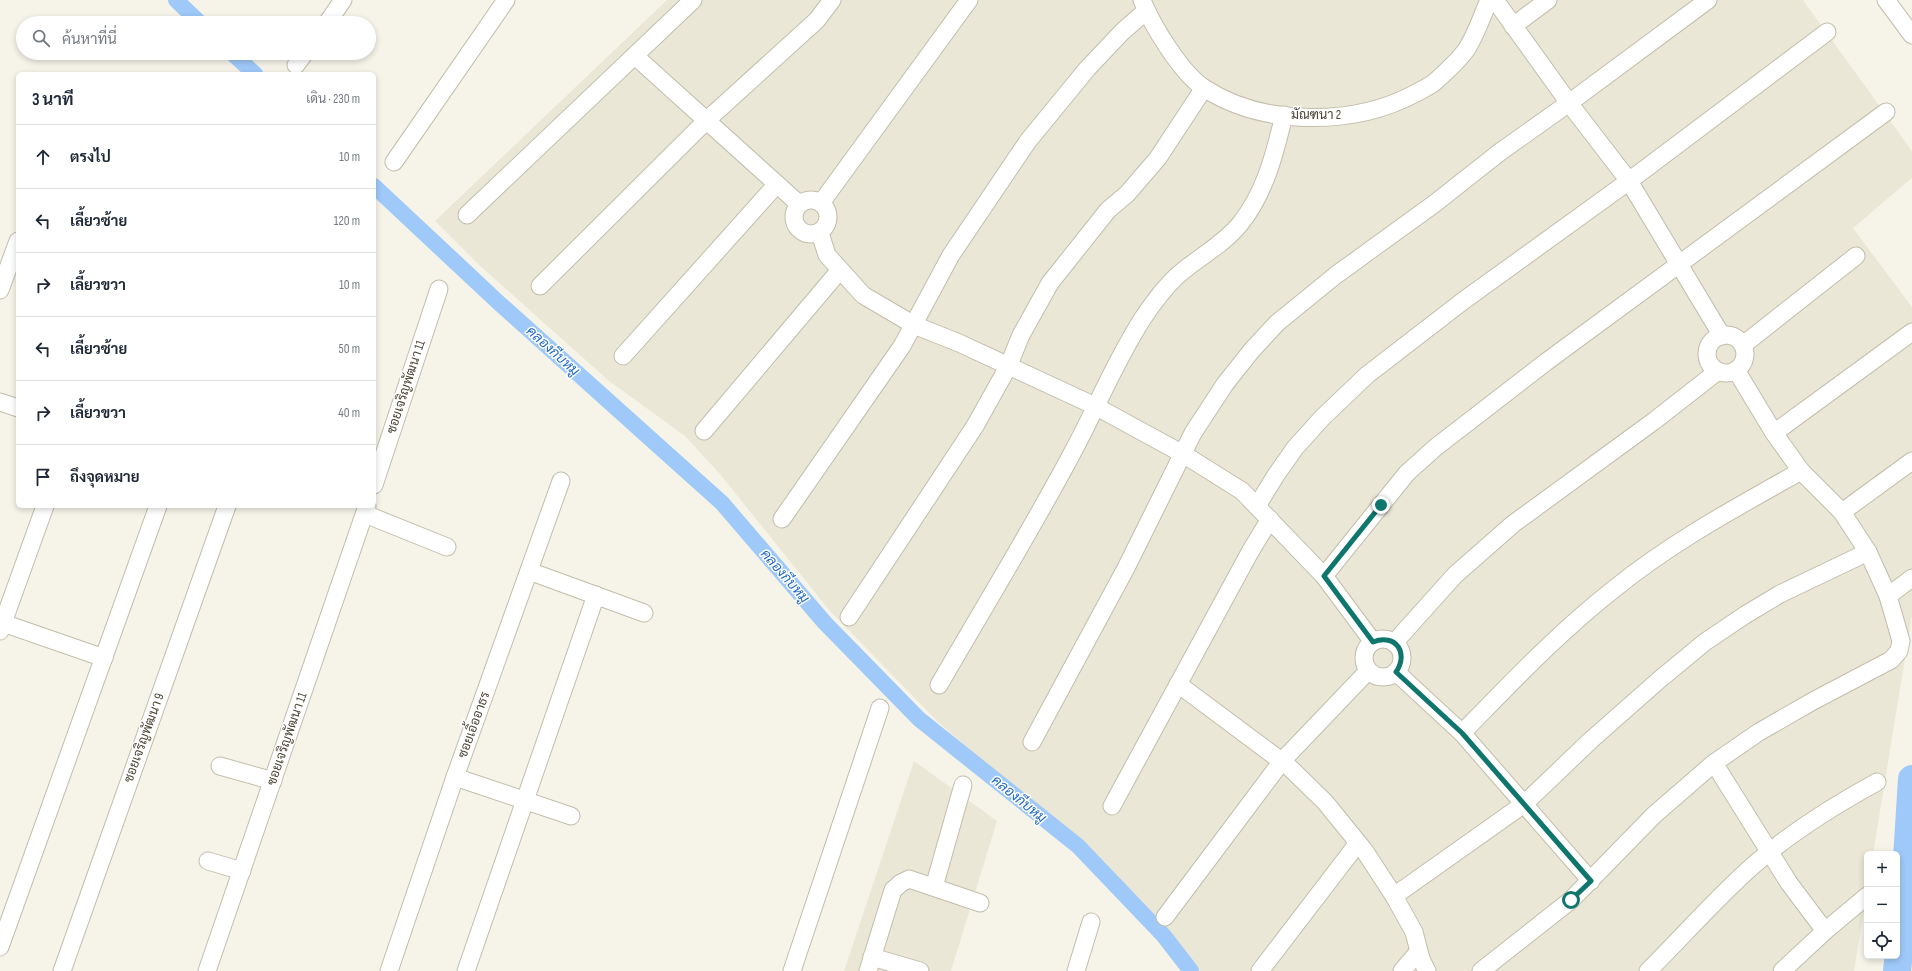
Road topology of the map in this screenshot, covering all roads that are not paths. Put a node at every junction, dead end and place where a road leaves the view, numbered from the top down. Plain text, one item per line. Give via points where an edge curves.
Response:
1 (343, 0) edge
2 (506, 0) edge
3 (693, 0) edge
4 (832, 0) edge
5 (969, 0) edge
6 (1489, 0) edge
7 (1495, 0) edge
8 (1548, 0) edge
9 (1708, 0) edge
10 (1886, 0) edge
11 (1144, 6) edge
12 (331, 16) edge
13 (1513, 26) junction
14 (1828, 32) dead end
15 (1912, 35) edge
16 (636, 56) junction
17 (1204, 88) junction
18 (1569, 103) junction
19 (1886, 112) dead end
20 (1284, 115) junction
21 (707, 120) junction
22 (394, 162) dead end
23 (1629, 181) junction
24 (777, 184) junction
25 (821, 203) junction
26 (800, 204) junction
27 (467, 215) dead end
28 (820, 233) junction
29 (16, 246) edge
30 (1856, 256) dead end
31 (1680, 265) junction
32 (840, 270) junction
33 (540, 286) dead end
34 (438, 289) dead end
35 (0, 290) edge
36 (914, 326) junction
37 (1912, 332) edge
38 (1722, 336) junction
39 (1743, 345) junction
40 (623, 356) dead end
41 (1008, 367) junction
42 (1736, 370) junction
43 (1718, 371) junction
44 (0, 402) edge
45 (1095, 406) junction
46 (16, 407) edge
47 (704, 431) dead end
48 (1774, 433) junction
49 (1183, 454) junction
50 (1912, 461) edge
51 (1801, 470) junction
52 (376, 479) edge
53 (561, 481) dead end
54 (1257, 506) junction
55 (44, 508) edge
56 (157, 508) edge
57 (226, 508) edge
58 (366, 510) edge
59 (1842, 512) junction
60 (782, 519) dead end
61 (1270, 519) junction
62 (447, 547) dead end
63 (1868, 552) junction
64 (529, 571) junction
65 (1324, 576) junction
66 (1912, 578) edge
67 (596, 595) junction
68 (1888, 596) junction
69 (644, 613) dead end
70 (849, 617) dead end
71 (1, 625) edge
72 (1373, 642) junction
73 (1394, 643) junction
74 (104, 658) junction
75 (1368, 671) junction
76 (1396, 672) junction
77 (1178, 684) junction
78 (939, 685) dead end
79 (880, 708) dead end
80 (1462, 733) junction
81 (1032, 742) dead end
82 (1282, 761) junction
83 (1714, 763) junction
84 (220, 766) dead end
85 (455, 777) junction
86 (273, 781) junction
87 (1877, 782) dead end
88 (963, 785) dead end
89 (524, 800) junction
90 (1524, 804) junction
91 (1112, 806) dead end
92 (571, 816) dead end
93 (1358, 843) junction
94 (1771, 852) junction
95 (208, 861) dead end
96 (242, 871) junction
97 (1591, 881) junction
98 (934, 887) junction
99 (1394, 896) junction
100 (1864, 898) edge
101 (980, 903) dead end
102 (1165, 917) dead end
103 (1091, 922) dead end
104 (1825, 931) junction
105 (0, 947) edge
106 (1419, 951) junction
107 (870, 964) edge
108 (62, 971) edge
109 (207, 971) edge
110 (389, 971) edge
111 (466, 971) edge
112 (792, 971) edge
113 (920, 971) edge
114 (1076, 971) edge
115 (1260, 971) edge
116 (1402, 971) edge
117 (1427, 971) edge
118 (1481, 971) edge
119 (1648, 971) edge
120 (1782, 971) edge

1 - 12 street
2 - 22 street
3 - 16 street
4 - 21 street via 818,20
5 - 25 street
6 - 20 street, มัณฑนา 2 via 1466,49 1435,82 1400,101 1372,111 1332,118
7 - 13 street
8 - 13 street
9 - 18 street
10 - 15 street
11 - 17 street, มัณฑนา 2 via 1175,57
11 - 36 street via 1087,69 1028,141 951,254
13 - 18 street
14 - 23 street
16 - 21 street
16 - 27 street
17 - 20 street, มัณฑนา 2 via 1249,108
17 - 41 street via 1158,158 1127,194 1108,210 1050,284 1021,335
18 - 23 street
18 - 49 street via 1336,275 1277,323 1225,384 1193,433
19 - 31 street
20 - 45 street via 1263,187 1240,225 1176,277 1157,298
21 - 24 street
21 - 33 street
23 - 31 street
23 - 54 street via 1463,301 1367,375 1295,448
24 - 26 street
24 - 40 street
25 - 26 street via 814,200
25 - 28 street via 826,208 828,222
26 - 28 street via 795,210 794,217 799,230 812,235
28 - 32 street via 827,255
29 - 35 street
30 - 39 street
31 - 38 street
31 - 65 street via 1546,362 1436,447 1407,473
32 - 36 street via 863,295
32 - 47 street
34 - 52 street, ซอยเจริญพัฒนา 11
36 - 41 street via 959,343
36 - 60 street
37 - 48 street
38 - 39 street via 1734,337
38 - 43 street via 1715,339 1708,352 1708,360
39 - 42 street via 1744,359
41 - 45 street
41 - 70 street via 975,426
42 - 43 street
42 - 48 street
43 - 73 street via 1654,422 1513,524 1455,575
44 - 46 street
45 - 49 street
45 - 78 street via 1077,444
48 - 51 street
49 - 54 street via 1242,491
49 - 81 street via 1126,568
50 - 59 street
51 - 59 street
51 - 80 street via 1716,518 1614,588 1525,667
53 - 64 street, ซอยเอิ้ออาธร
54 - 61 street
55 - 71 street
56 - 74 street
57 - 108 street, ซอยเจริญพัฒนา 9
58 - 62 street
58 - 86 street, ซอยเจริญพัฒนา 11
59 - 63 street
61 - 65 street
61 - 77 street
63 - 68 street
63 - 90 street via 1780,594 1706,642 1648,690
64 - 67 street
64 - 85 street, ซอยเอิ้ออาธร
65 - 72 street
66 - 68 street
67 - 69 street
67 - 89 street
68 - 83 street via 1901,641 1899,651 1891,660 1813,700
71 - 74 street
72 - 73 street via 1384,639
72 - 75 street via 1364,655
73 - 76 street via 1400,649 1402,657 1401,665
74 - 105 street
75 - 76 street via 1382,678
75 - 82 street
76 - 80 street
77 - 82 street
77 - 91 street
79 - 112 street
80 - 90 street
82 - 93 street via 1325,802
82 - 102 street
83 - 94 street
83 - 97 street via 1654,815
84 - 86 street
85 - 89 street
85 - 110 street, ซอยเอิ้ออาธร
86 - 96 street, ซอยเจริญพัฒนา 11
87 - 94 street via 1824,813
88 - 98 street
89 - 92 street
89 - 111 street
90 - 97 street
90 - 99 street
93 - 99 street
93 - 115 street
94 - 104 street via 1789,883
94 - 119 street via 1707,908
95 - 96 street
96 - 109 street, ซอยเจริญพัฒนา 11
97 - 118 street via 1571,900
98 - 101 street
98 - 107 street via 909,879 894,890
99 - 106 street via 1414,932
100 - 104 street
103 - 114 street
104 - 120 street
106 - 116 street
106 - 117 street
107 - 113 street

